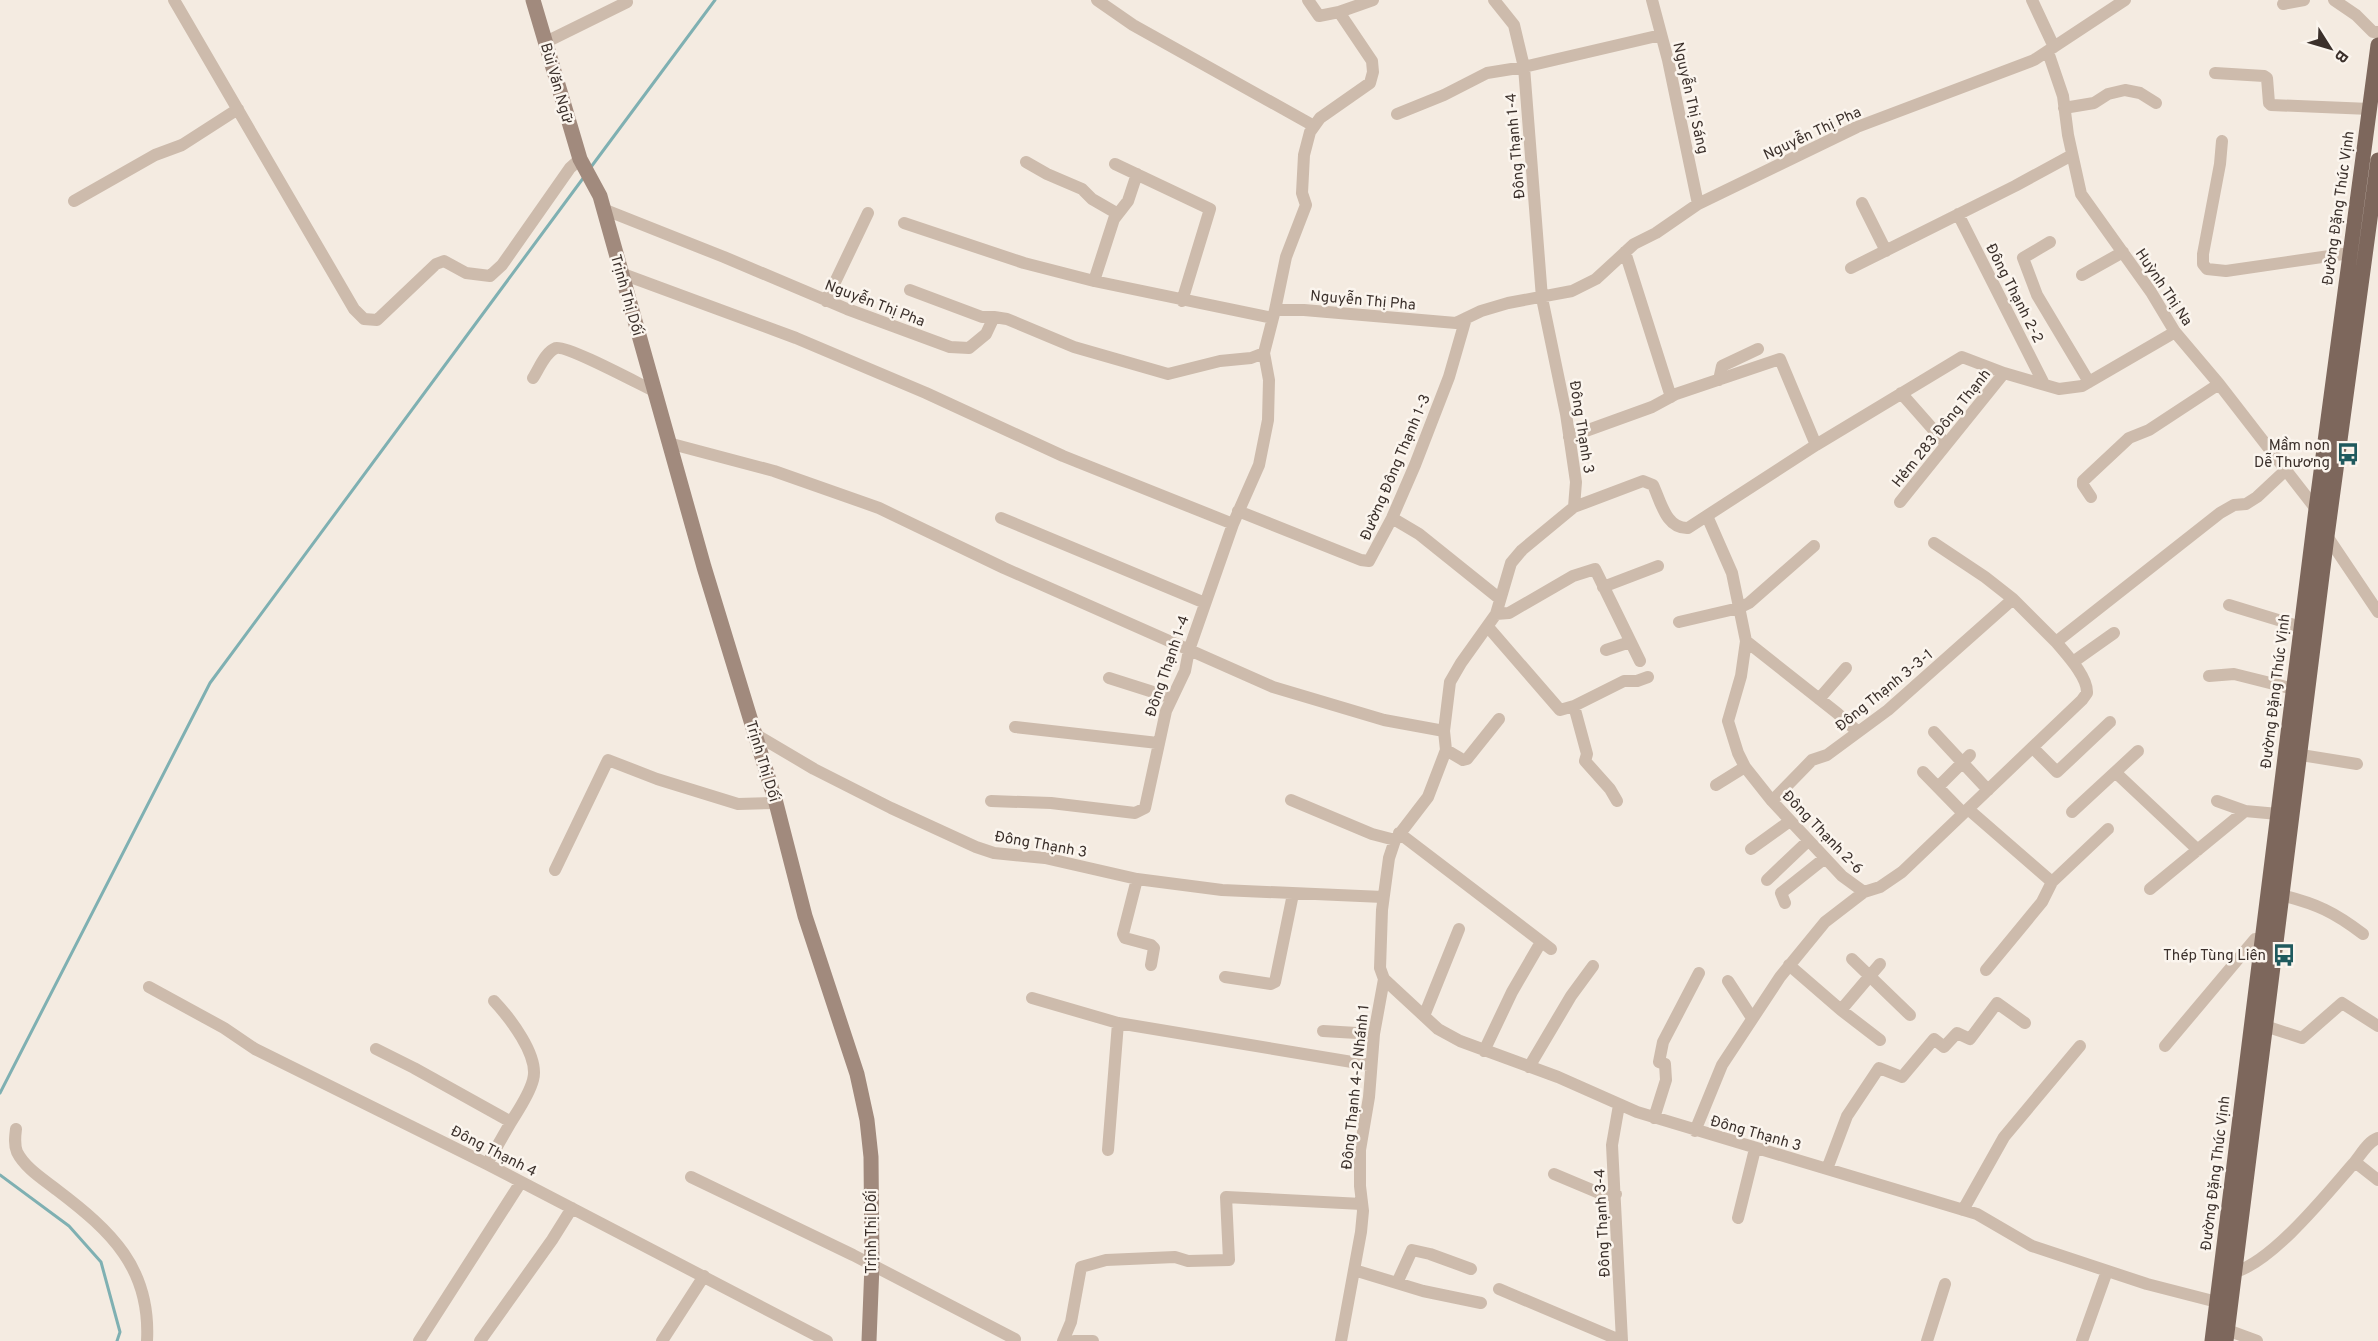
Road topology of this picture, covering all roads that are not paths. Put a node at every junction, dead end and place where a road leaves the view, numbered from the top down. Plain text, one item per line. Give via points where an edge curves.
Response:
1 (174, 0) edge
2 (533, 0) edge
3 (1097, 0) edge
4 (1308, 0) edge
5 (1373, 0) edge
6 (1494, 0) edge
7 (1652, 0) edge
8 (2032, 0) edge
9 (2125, 0) edge
10 (2304, 0) edge
11 (2334, 0) edge
12 (627, 2) dead end
13 (2283, 4) dead end
14 (1339, 12) junction
15 (2378, 32) edge
16 (1661, 35) junction
17 (546, 42) junction
18 (2378, 45) edge
19 (2051, 50) junction
20 (1524, 67) junction
21 (2215, 73) dead end
22 (2156, 103) dead end
23 (2064, 108) junction
24 (238, 109) junction
25 (2370, 109) junction
26 (1397, 114) dead end
27 (1314, 126) junction
28 (2222, 141) dead end
29 (2072, 155) junction
30 (2378, 160) edge
31 (581, 162) junction
32 (1026, 162) dead end
33 (1115, 164) dead end
34 (1137, 174) junction
35 (2377, 181) edge
36 (597, 190) joint
37 (74, 201) dead end
38 (1863, 203) dead end
39 (1698, 204) junction
40 (603, 209) junction
41 (868, 213) dead end
42 (1118, 214) junction
43 (1958, 214) junction
44 (904, 223) dead end
45 (2050, 243) dead end
46 (1886, 251) junction
47 (1625, 252) junction
48 (2123, 252) junction
49 (2350, 253) junction
50 (1851, 268) dead end
51 (620, 273) junction
52 (2082, 275) dead end
53 (1094, 281) junction
54 (910, 290) dead end
55 (1542, 298) junction
56 (826, 301) junction
57 (1182, 301) junction
58 (1274, 314) junction
59 (994, 317) junction
60 (1466, 318) junction
61 (2175, 332) junction
62 (1758, 349) dead end
63 (1264, 353) junction
64 (2004, 373) junction
65 (533, 378) dead end
66 (1719, 380) junction
67 (2089, 382) junction
68 (2044, 384) junction
69 (2219, 384) junction
70 (656, 392) junction
71 (1901, 393) junction
72 (1671, 397) junction
73 (1569, 437) junction
74 (672, 444) junction
75 (1946, 444) junction
76 (1816, 445) junction
77 (2286, 470) junction
78 (2091, 497) dead end
79 (1900, 501) dead end
80 (1574, 507) junction
81 (2316, 509) junction
82 (1238, 511) junction
83 (1707, 516) junction
84 (1001, 518) dead end
85 (1392, 518) junction
86 (1233, 524) junction
87 (2327, 536) junction
88 (1934, 543) dead end
89 (1814, 546) dead end
90 (1658, 566) dead end
91 (1603, 587) junction
92 (1500, 599) junction
93 (2013, 599) junction
94 (1205, 603) junction
95 (2229, 605) dead end
96 (1739, 608) junction
97 (2378, 612) edge
98 (1496, 614) junction
99 (1679, 622) dead end
100 (1488, 627) junction
101 (2301, 627) junction
102 (2114, 633) dead end
103 (1746, 641) junction
104 (1630, 642) junction
105 (2056, 642) junction
106 (1189, 650) junction
107 (1606, 650) dead end
108 (1640, 661) dead end
109 (2073, 662) junction
110 (1846, 668) dead end
111 (2209, 676) dead end
112 (1648, 677) dead end
113 (1109, 678) dead end
114 (2294, 689) junction
115 (1172, 698) junction
116 (1819, 699) junction
117 (1574, 706) junction
118 (1499, 719) dead end
119 (2110, 722) dead end
120 (1015, 728) dead end
121 (1444, 731) junction
122 (1858, 732) junction
123 (1934, 732) dead end
124 (755, 734) junction
125 (1158, 743) junction
126 (2033, 748) junction
127 (1446, 750) junction
128 (2138, 751) dead end
129 (2301, 754) junction
130 (1966, 759) junction
131 (2356, 764) dead end
132 (1745, 767) junction
133 (1923, 772) dead end
134 (2115, 772) junction
135 (1716, 785) dead end
136 (1939, 786) junction
137 (1988, 790) junction
138 (1292, 800) dead end
139 (991, 801) dead end
140 (1617, 801) dead end
141 (1772, 801) junction
142 (2217, 801) dead end
143 (776, 803) junction
144 (1966, 811) junction
145 (2245, 811) junction
146 (2072, 812) dead end
147 (2278, 814) junction
148 (1790, 821) junction
149 (2108, 829) dead end
150 (1397, 837) junction
151 (1808, 841) junction
152 (1750, 849) dead end
153 (2198, 850) junction
154 (1825, 858) junction
155 (555, 870) dead end
156 (1137, 879) junction
157 (1767, 880) dead end
158 (2052, 882) junction
159 (2150, 889) dead end
160 (1864, 892) junction
161 (1293, 894) junction
162 (2281, 896) junction
163 (1383, 897) junction
164 (1785, 903) dead end
165 (1459, 929) dead end
166 (2363, 934) dead end
167 (2262, 939) junction
168 (1852, 959) dead end
169 (1880, 964) dead end
170 (1151, 965) dead end
171 (1789, 965) junction
172 (1593, 966) dead end
173 (1986, 970) dead end
174 (1699, 973) dead end
175 (1225, 977) dead end
176 (1869, 977) junction
177 (1384, 979) junction
178 (1728, 981) dead end
179 (149, 987) dead end
180 (1032, 998) dead end
181 (494, 1001) dead end
182 (1840, 1010) junction
183 (1910, 1015) dead end
184 (1424, 1016) junction
185 (1752, 1018) junction
186 (1118, 1023) junction
187 (2025, 1023) dead end
188 (2265, 1026) junction
189 (2378, 1026) edge
190 (1323, 1031) dead end
191 (1374, 1034) junction
192 (1880, 1040) dead end
193 (2080, 1046) dead end
194 (2165, 1046) dead end
195 (376, 1049) dead end
196 (1484, 1051) junction
197 (1370, 1065) junction
198 (1529, 1067) junction
199 (1619, 1105) junction
200 (1654, 1118) junction
201 (512, 1122) junction
202 (16, 1129) dead end
203 (1695, 1131) junction
204 (2378, 1138) edge
205 (1755, 1149) junction
206 (1108, 1150) dead end
207 (2355, 1162) junction
208 (487, 1164) junction
209 (1827, 1169) junction
210 (1554, 1174) dead end
211 (692, 1177) dead end
212 (2378, 1180) edge
213 (522, 1182) junction
214 (1616, 1194) junction
215 (1362, 1204) junction
216 (572, 1208) junction
217 (1963, 1210) junction
218 (1738, 1218) dead end
219 (872, 1265) junction
220 (1354, 1269) junction
221 (1471, 1269) dead end
222 (2107, 1271) junction
223 (2235, 1272) junction
224 (704, 1276) junction
225 (1397, 1283) junction
226 (1945, 1284) dead end
227 (1499, 1289) dead end
228 (2224, 1302) junction
229 (1481, 1303) dead end
230 (2226, 1336) edge
231 (1015, 1339) dead end
232 (147, 1341) edge
233 (419, 1341) edge
234 (480, 1341) edge
235 (662, 1341) edge
236 (827, 1341) edge
237 (868, 1341) edge
238 (1063, 1341) edge
239 (1074, 1341) edge
240 (1093, 1341) edge
241 (1341, 1341) edge
242 (1622, 1341) edge
243 (1927, 1341) edge
244 (2082, 1341) edge
245 (2212, 1341) edge
246 (2257, 1341) edge

1 - 24 street
2 - 17 main road, Bùi Văn Ngữ
3 - 27 street via 1133,25
4 - 14 street via 1318,16
5 - 14 street
6 - 20 street, Đông Thạnh 1-4 via 1514,25
7 - 16 street, Nguyễn Thị Sáng
8 - 19 street, Huỳnh Thị Na
9 - 19 street, Nguyễn Thị Pha
10 - 13 street
11 - 15 street
12 - 17 street
14 - 27 street via 1372,61 1373,72 1370,83
16 - 20 street
16 - 39 street, Nguyễn Thị Sáng
17 - 31 main road, Bùi Văn Ngữ
18 - 25 main road, Đường Đặng Thúc Vịnh
19 - 23 street, Huỳnh Thị Na
19 - 39 street, Nguyễn Thị Pha via 2034,60 1857,127
20 - 26 street via 1487,73
20 - 55 street, Đông Thạnh 1-4
21 - 25 street via 2264,76 2271,105
22 - 23 street via 2140,93 2125,90 2094,103
23 - 29 street, Huỳnh Thị Na
24 - 31 street via 354,309 364,319 376,320 444,261 466,273 490,276 502,265 570,168
24 - 37 street via 182,145 155,155
25 - 49 main road, Đường Đặng Thúc Vịnh
27 - 58 street via 1304,155 1302,193 1306,205 1286,258
28 - 49 street via 2203,254 2207,269 2226,271
29 - 43 street
29 - 48 street, Huỳnh Thị Na via 2081,194
30 - 35 main road, Đường Đặng Thúc Vịnh
31 - 36 main road, Bùi Văn Ngữ
32 - 42 street via 1082,189
33 - 34 street
34 - 42 street via 1128,201
34 - 57 street via 1210,209
35 - 87 main road, Đường Đặng Thúc Vịnh
36 - 40 main road, Trịnh Thị Dối
38 - 46 street
39 - 47 street, Nguyễn Thị Pha
40 - 51 main road, Trịnh Thị Dối
40 - 56 street, Nguyễn Thị Pha
41 - 56 street
42 - 53 street
43 - 46 street
43 - 68 street, Đông Thạnh 2-2
44 - 53 street, Nguyễn Thị Pha via 1024,263
45 - 67 street via 2022,258 2037,295
46 - 50 street
47 - 55 street, Nguyễn Thị Pha via 1596,279 1572,291
47 - 72 street
48 - 52 street
48 - 61 street, Huỳnh Thị Na
49 - 81 main road, Đường Đặng Thúc Vịnh
51 - 70 main road, Trịnh Thị Dối
51 - 86 street via 796,338 1062,456
53 - 57 street, Nguyễn Thị Pha
54 - 59 street via 982,317
55 - 60 street, Nguyễn Thị Pha via 1508,303
55 - 73 street, Đông Thạnh 3
56 - 59 street, Nguyễn Thị Pha via 950,347 969,348 986,334
57 - 58 street, Nguyễn Thị Pha
58 - 60 street, Nguyễn Thị Pha via 1304,310 1456,323
58 - 63 street
59 - 63 street via 1074,347 1168,374
60 - 85 street, Đường Đông Thạnh 1-3 via 1449,377
61 - 67 street
61 - 69 street, Huỳnh Thị Na
62 - 66 street via 1722,366
63 - 82 street, Đông Thạnh 1-4 via 1269,381 1268,420 1258,465
64 - 68 street
64 - 71 street via 1962,357
64 - 75 street, Hẻm 283 Đông Thạnh
65 - 70 street via 549,353 562,348
66 - 72 street
66 - 76 street via 1780,359
67 - 68 street via 2059,389
69 - 77 street, Huỳnh Thị Na
69 - 78 street via 2149,430 2129,438 2083,481
70 - 74 main road, Trịnh Thị Dối
71 - 75 street
71 - 76 street
72 - 73 street
73 - 80 street, Đông Thạnh 3 via 1576,482
74 - 106 street via 774,471 879,508
74 - 124 main road, Trịnh Thị Dối via 704,567
75 - 79 street, Hẻm 283 Đông Thạnh
76 - 83 street
77 - 81 street, Huỳnh Thị Na
77 - 105 street via 2246,504 2220,513
80 - 83 street via 1643,481 1653,485 1671,524 1679,529
80 - 92 street via 1511,563
81 - 101 main road, Đường Đặng Thúc Vịnh
82 - 85 street, Đường Đông Thạnh 1-3 via 1369,561
82 - 86 street, Đông Thạnh 1-4
83 - 96 street, Đông Thạnh 2-6 via 1732,573
84 - 94 street
85 - 92 street via 1419,534
86 - 94 street, Đông Thạnh 1-4
87 - 97 street
87 - 129 main road, Đường Đặng Thúc Vịnh
88 - 93 street
89 - 96 street
90 - 91 street
91 - 98 street via 1595,569 1573,576 1509,613
91 - 104 street
92 - 98 street
93 - 105 street
93 - 122 street, Đông Thạnh 3-3-1
94 - 106 street, Đông Thạnh 1-4
95 - 101 street
96 - 99 street
96 - 103 street, Đông Thạnh 2-6
98 - 100 street
100 - 117 street via 1560,710
100 - 121 street via 1450,682
101 - 114 main road, Đường Đặng Thúc Vịnh
102 - 109 street
103 - 116 street
103 - 132 street, Đông Thạnh 2-6 via 1728,721
104 - 107 street
104 - 108 street
105 - 109 street
106 - 115 street, Đông Thạnh 1-4 via 1185,671
106 - 121 street via 1273,687 1384,720
109 - 126 street, Đông Thạnh 2-6 via 2088,689 2082,700
110 - 116 street
111 - 114 street via 2234,674
112 - 117 street via 1624,681
113 - 115 street
114 - 147 main road, Đường Đặng Thúc Vịnh
115 - 125 street, Đông Thạnh 1-4
116 - 122 street
117 - 140 street via 1587,754 1585,761
118 - 127 street via 1467,759
119 - 126 street via 2057,772
120 - 125 street
121 - 127 street
122 - 141 street, Đông Thạnh 3-3-1 via 1812,760
123 - 130 street
124 - 143 main road, Trịnh Thị Dối
124 - 156 street, Đông Thạnh 3 via 843,783 976,847
125 - 139 street, Đông Thạnh 1-4 via 1145,808 1135,813
126 - 137 street, Đông Thạnh 2-6
127 - 150 street via 1428,797
128 - 134 street
129 - 131 street
129 - 162 main road, Đường Đặng Thúc Vịnh
130 - 136 street
130 - 137 street
132 - 135 street
132 - 141 street, Đông Thạnh 2-6
133 - 136 street
134 - 146 street
134 - 153 street
136 - 144 street
137 - 144 street, Đông Thạnh 2-6
138 - 150 street via 1372,834
141 - 148 street, Đông Thạnh 2-6
142 - 145 street
143 - 155 street via 738,804 608,760
143 - 219 main road, Trịnh Thị Dối via 805,916 857,1074 867,1120
144 - 158 street
144 - 160 street, Đông Thạnh 2-6 via 1902,872 1880,887
145 - 147 street
145 - 153 street
147 - 167 main road, Đường Đặng Thúc Vịnh
148 - 151 street, Đông Thạnh 2-6
148 - 152 street
149 - 158 street
150 - 163 street
150 - 196 street via 1546,945 1512,992
151 - 154 street, Đông Thạnh 2-6
151 - 157 street
153 - 159 street
154 - 160 street, Đông Thạnh 2-6
154 - 164 street via 1781,893
156 - 161 street, Đông Thạnh 3
156 - 170 street via 1123,934 1154,948
158 - 173 street via 2042,902
160 - 171 street via 1825,922
161 - 163 street, Đông Thạnh 3
161 - 175 street via 1275,982
162 - 166 street via 2335,913
162 - 188 main road, Đường Đặng Thúc Vịnh
163 - 177 street via 1380,968
165 - 184 street
167 - 194 street via 2255,939
167 - 228 main road, Đường Đặng Thúc Vịnh
168 - 176 street
169 - 176 street
171 - 182 street
171 - 185 street
172 - 198 street
174 - 200 street via 1663,1042 1659,1062 1665,1064 1666,1080
176 - 182 street
176 - 183 street
177 - 184 street, Đông Thạnh 3
177 - 191 street, Đông Thạnh 4-2 Nhánh 1
178 - 185 street
179 - 208 street, Đông Thạnh 4 via 255,1049
180 - 186 street
181 - 201 street via 514,1025 534,1069 528,1093
182 - 192 street
184 - 196 street, Đông Thạnh 3 via 1438,1029
185 - 203 street via 1722,1065
186 - 197 street
186 - 206 street
187 - 209 street via 1997,1003 1970,1038 1957,1033 1944,1047 1934,1040 1902,1077 1879,1068 1847,1116
188 - 189 street via 2302,1038 2342,1003
188 - 223 main road, Đường Đặng Thúc Vịnh
190 - 191 street
191 - 197 street, Đông Thạnh 4-2 Nhánh 1
193 - 217 street via 2004,1137
195 - 201 street
196 - 198 street, Đông Thạnh 3
197 - 215 street, Đông Thạnh 4-2 Nhánh 1 via 1360,1150
198 - 199 street, Đông Thạnh 3
199 - 200 street, Đông Thạnh 3
199 - 214 street, Đông Thạnh 3-4 via 1612,1145
200 - 203 street, Đông Thạnh 3
201 - 208 street
202 - 232 street via 15,1145 24,1161 91,1216 135,1270 145,1302
203 - 205 street, Đông Thạnh 3
204 - 207 street
205 - 209 street, Đông Thạnh 3
205 - 218 street
207 - 212 street
207 - 223 street via 2280,1243 2250,1268
208 - 213 street, Đông Thạnh 4
209 - 217 street, Đông Thạnh 3
210 - 214 street via 1604,1195
211 - 219 street
213 - 216 street, Đông Thạnh 4
213 - 233 street
214 - 242 street, Đông Thạnh 3-4
215 - 220 street, Đông Thạnh 4-2 Nhánh 1
215 - 238 street via 1226,1197 1229,1260 1106,1260 1081,1267 1071,1322
216 - 224 street, Đông Thạnh 4
216 - 234 street
217 - 222 street, Đông Thạnh 3 via 2032,1246
219 - 231 street
219 - 237 main road, Trịnh Thị Dối
220 - 225 street
220 - 241 street, Đông Thạnh 4-2 Nhánh 1
221 - 225 street via 1412,1250
222 - 228 street, Đông Thạnh 3
222 - 244 street
223 - 228 main road, Đường Đặng Thúc Vịnh
224 - 235 street
224 - 236 street, Đông Thạnh 4
225 - 229 street
226 - 243 street
227 - 242 street
228 - 230 main road, Đường Đặng Thúc Vịnh
228 - 245 main road, Đường Đặng Thúc Vịnh
230 - 246 street
239 - 240 street

